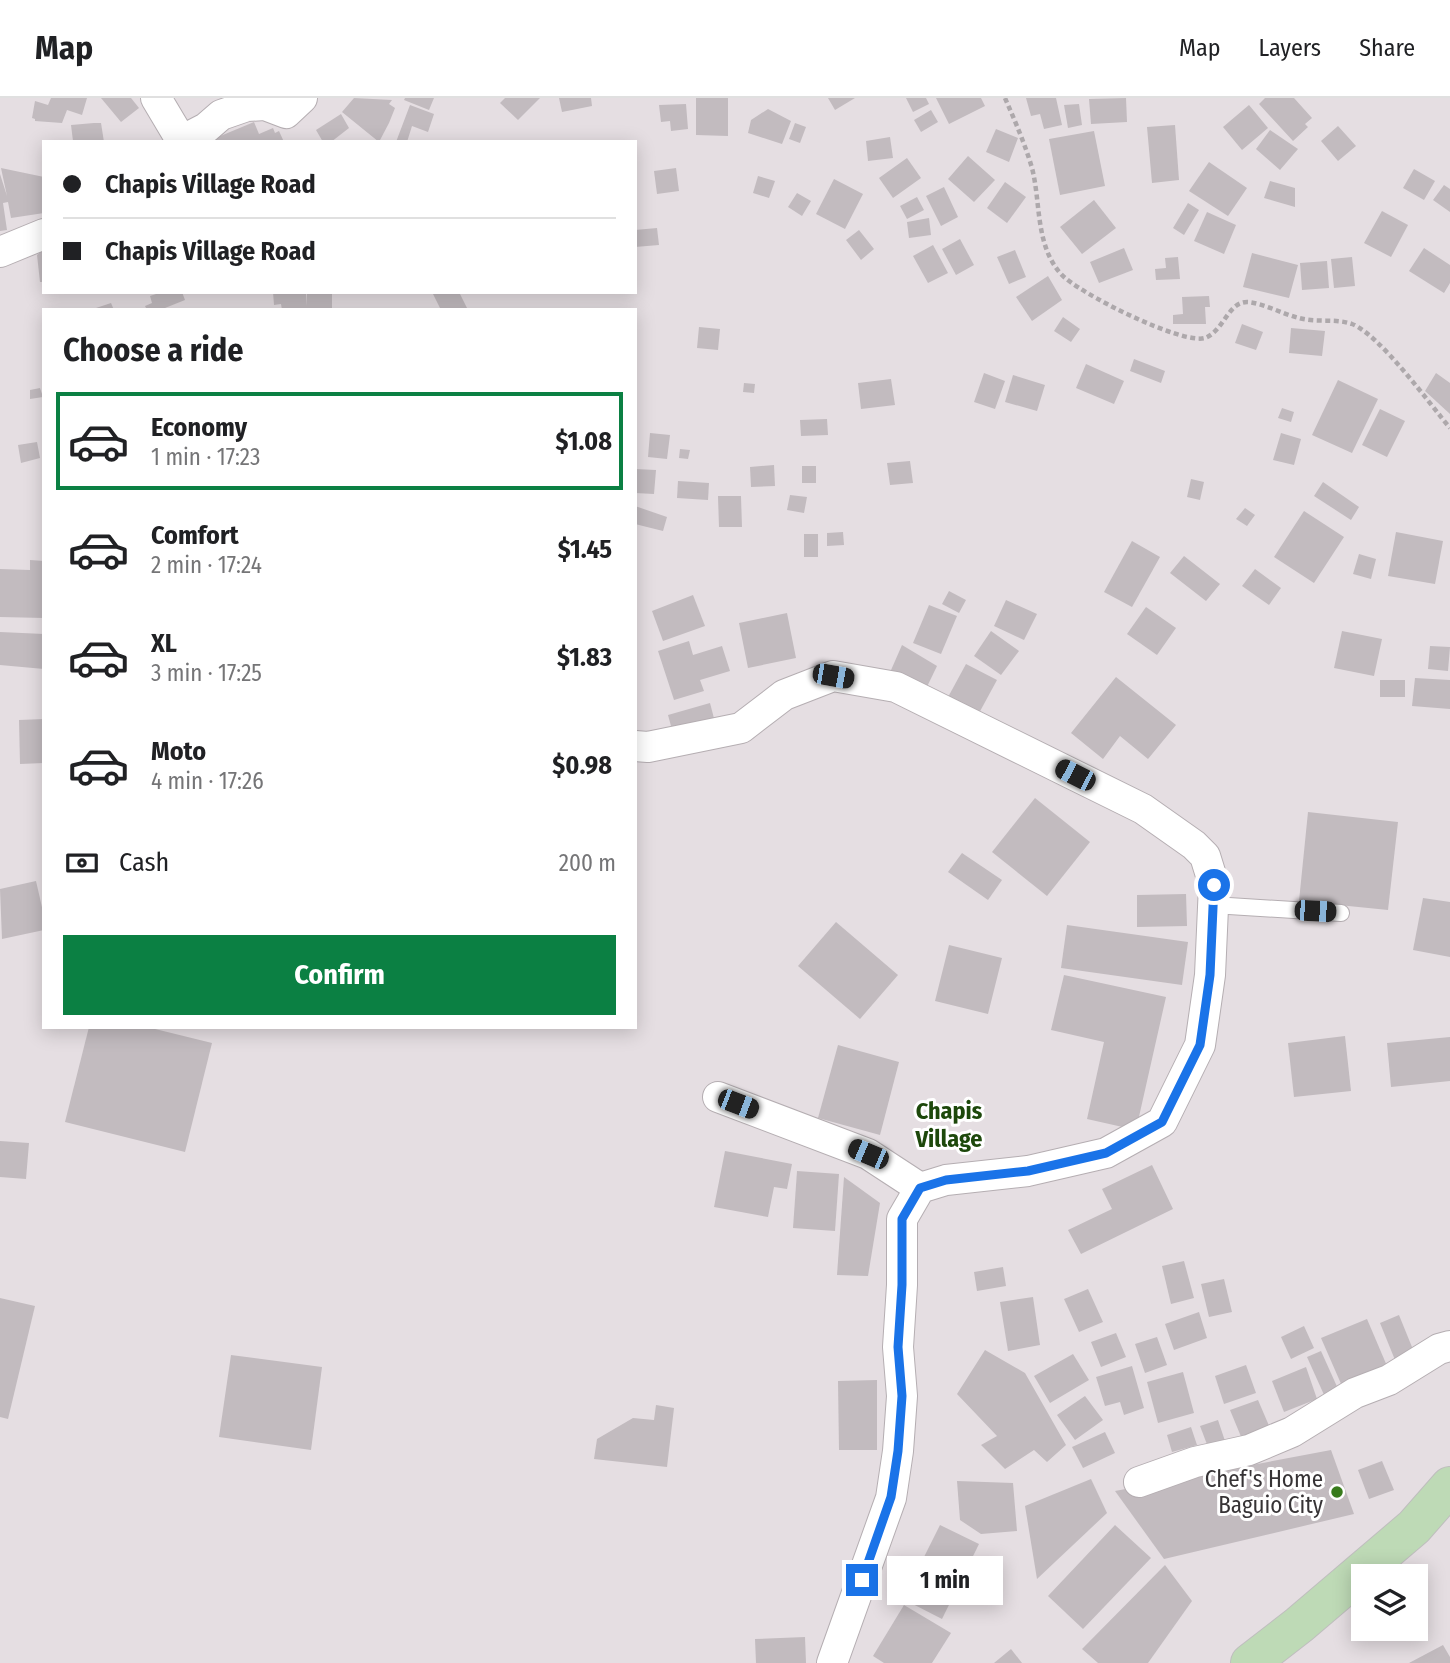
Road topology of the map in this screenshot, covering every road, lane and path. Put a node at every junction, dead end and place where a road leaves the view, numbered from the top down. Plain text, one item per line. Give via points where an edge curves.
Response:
1 (156, 98) edge
2 (302, 98) edge
3 (1006, 98) edge
4 (245, 102) edge
5 (179, 140) edge
6 (182, 140) edge
7 (42, 235) edge
8 (0, 252) edge
9 (1450, 428) edge
10 (637, 746) edge
11 (1213, 905) junction
12 (1341, 913) dead end
13 (718, 1097) dead end
14 (920, 1188) junction
15 (1450, 1346) edge
16 (1139, 1482) dead end
17 (1450, 1486) edge
18 (832, 1663) edge
19 (1250, 1663) edge

1 - 5 street
2 - 4 street via 286,113
3 - 9 path via 1031,166 1045,244 1060,273 1082,290 1137,318 1193,338 1205,338 1234,306 1247,302 1303,320 1353,324 1383,348
4 - 6 street
7 - 8 street
10 - 11 street via 741,728 784,695 833,676 896,687 1143,808 1205,856 1214,885
11 - 12 lane
11 - 14 street via 1200,1045 1162,1122 1106,1153
13 - 14 street via 868,1154
14 - 18 street via 902,1219 898,1347 902,1396 891,1497
15 - 16 street via 1260,1446
17 - 19 main road via 1414,1527

